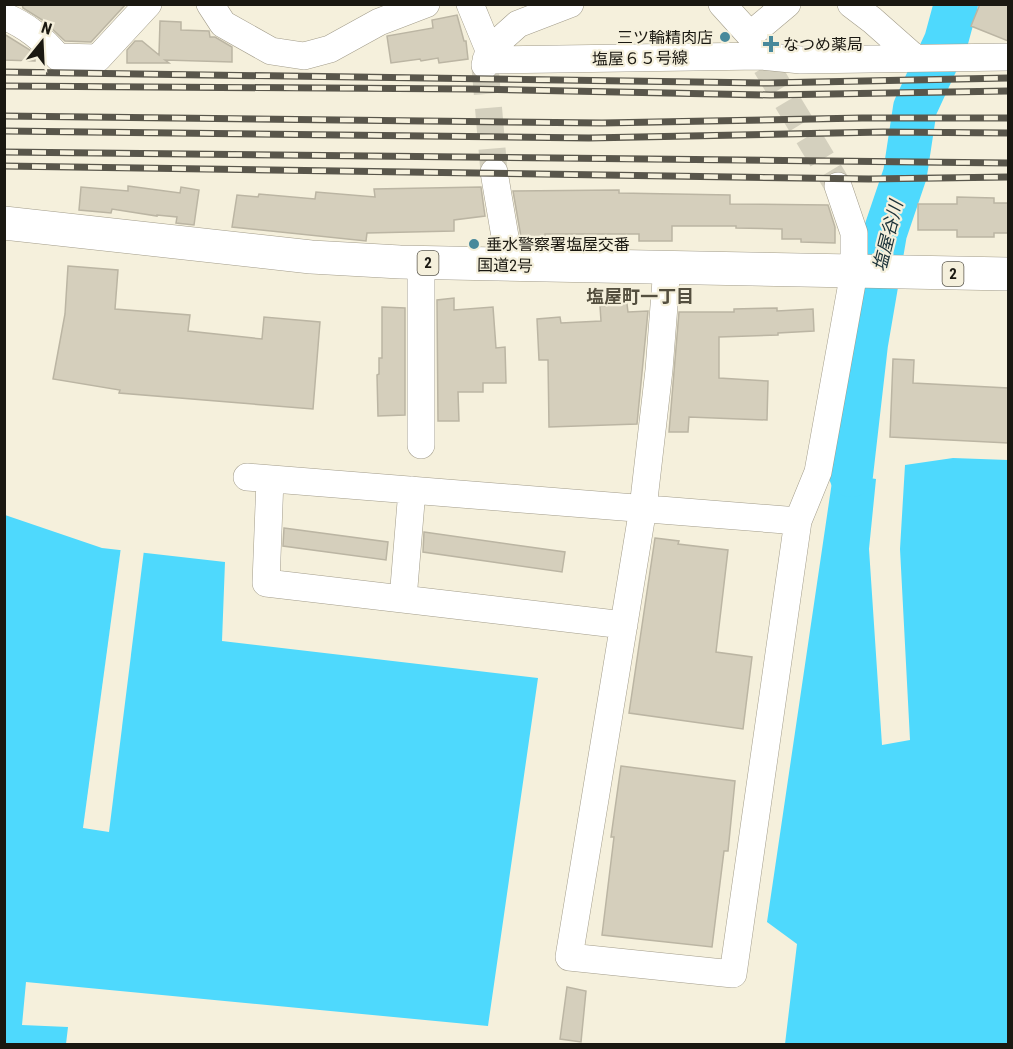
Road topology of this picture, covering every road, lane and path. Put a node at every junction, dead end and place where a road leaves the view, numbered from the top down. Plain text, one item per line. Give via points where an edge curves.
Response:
1 (148, 4) edge
2 (210, 4) edge
3 (426, 4) edge
4 (470, 4) edge
5 (570, 4) edge
6 (722, 4) edge
7 (746, 4) edge
8 (787, 4) edge
9 (851, 4) edge
10 (4, 16) edge
11 (759, 52) junction
12 (1008, 57) edge
13 (915, 58) junction
14 (487, 59) junction
15 (495, 172) tunnel mouth
16 (838, 186) tunnel mouth
17 (4, 223) edge
18 (421, 263) junction
19 (510, 266) junction
20 (667, 267) junction
21 (859, 272) junction
22 (1008, 274) edge
23 (421, 445) dead end
24 (412, 490) junction
25 (643, 508) junction
26 (798, 520) junction
27 (402, 599) junction
28 (624, 625) junction

1 - 10 street via 98,58 58,57 26,26
2 - 3 street via 223,24 271,51 304,56 330,49 379,22
4 - 14 street
5 - 14 street via 518,24
6 - 11 street
7 - 11 street
8 - 11 street
9 - 13 street
11 - 13 street, 塩屋６５号線 via 801,60
11 - 14 street, 塩屋６５号線
12 - 13 street, 塩屋６５号線
15 - 19 street
16 - 21 street via 854,233
17 - 18 highway, 国道2号 / 2 via 311,257
18 - 19 highway, 国道2号 / 2
18 - 23 street
19 - 20 highway, 国道2号 / 2
20 - 21 highway, 国道2号 / 2
20 - 25 street via 660,370
21 - 22 highway, 国道2号 / 2
21 - 26 street via 818,472
24 - 25 street
24 - 27 street
24 - 27 street via 259,478 266,584
25 - 26 street
25 - 28 street
26 - 28 street via 733,974 569,957
27 - 28 street

